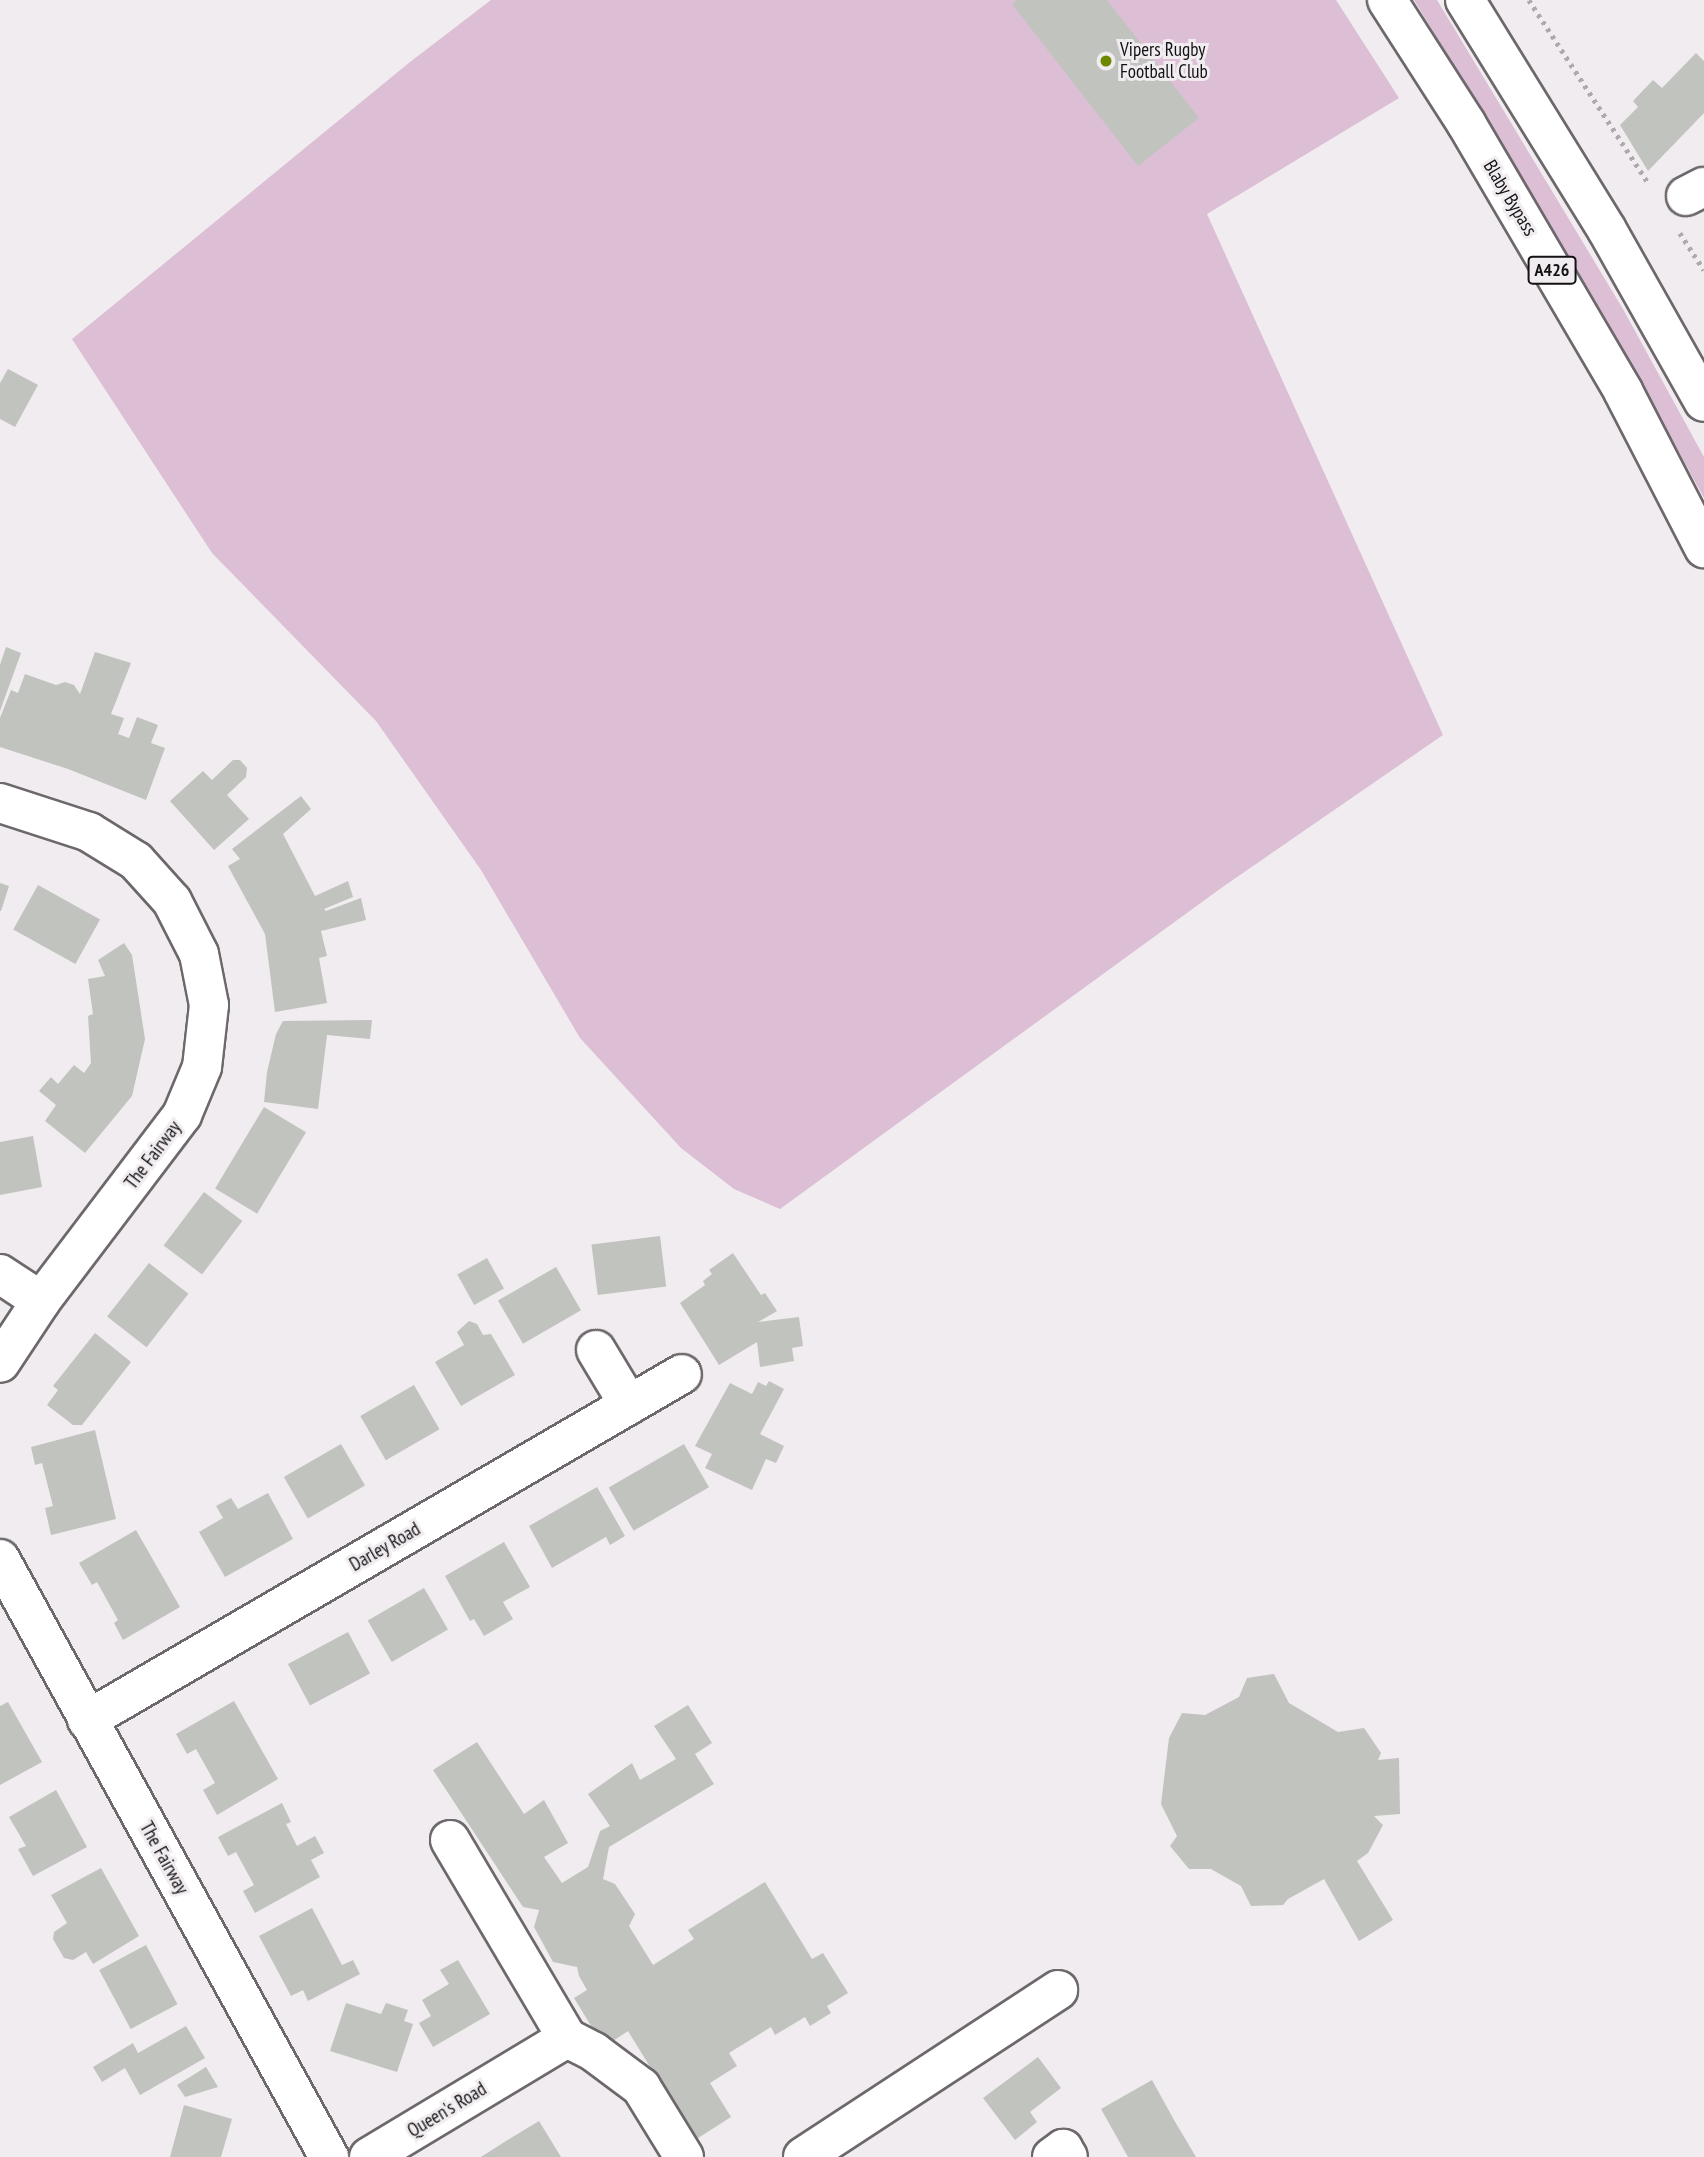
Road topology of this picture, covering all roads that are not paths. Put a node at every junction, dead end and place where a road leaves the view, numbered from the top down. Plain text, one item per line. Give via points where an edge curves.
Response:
1 (1387, 0) edge
2 (1465, 0) edge
3 (1704, 402) edge
4 (1704, 548) edge
5 (0, 803) edge
6 (0, 1274) edge
7 (41, 1301) junction
8 (596, 1350) dead end
9 (0, 1363) edge
10 (682, 1374) dead end
11 (629, 1405) junction
12 (0, 1559) edge
13 (87, 1720) junction
14 (450, 1840) dead end
15 (1058, 1990) dead end
16 (567, 2038) junction
17 (328, 2157) edge
18 (369, 2157) edge
19 (684, 2157) edge
20 (803, 2157) edge
21 (1052, 2157) edge
22 (1068, 2157) edge

1 - 4 street, Blaby Bypass / A426 via 1466,123 1623,391
2 - 3 street via 1607,230
5 - 7 street, The Fairway via 89,832 136,861 172,901 199,954 209,1005 201,1067 183,1115
6 - 7 street
7 - 9 street, The Fairway
8 - 11 street
10 - 11 street, Darley Road
11 - 13 street, Darley Road
12 - 13 street, The Fairway
13 - 17 street, The Fairway
14 - 16 street
15 - 20 street
16 - 18 street, Queen's Road
16 - 19 street via 641,2087
21 - 22 street via 1063,2149

